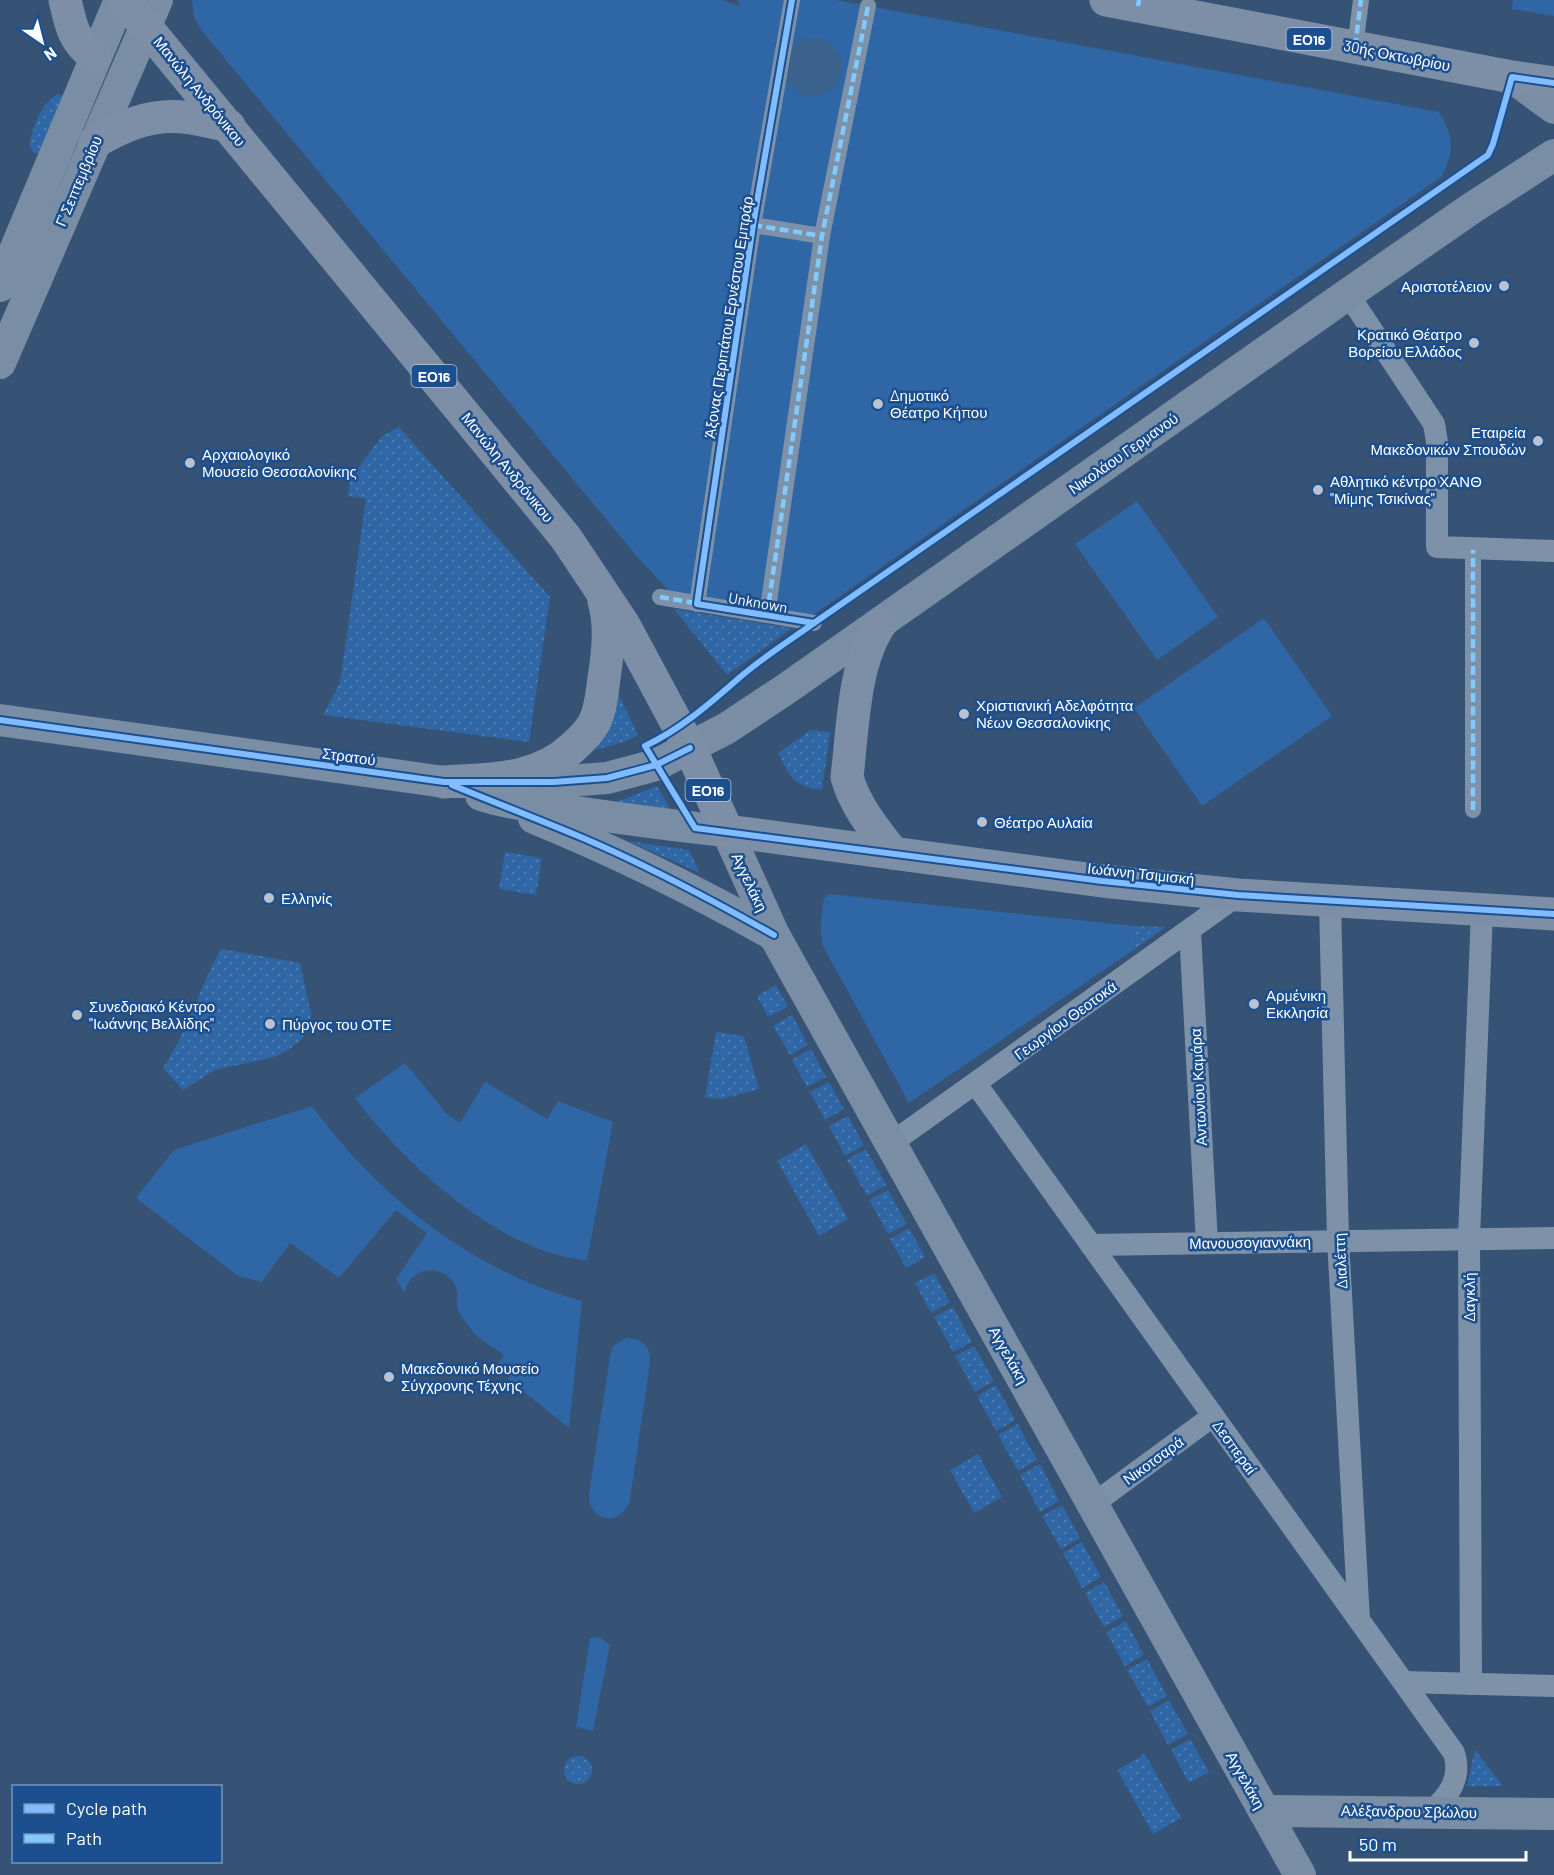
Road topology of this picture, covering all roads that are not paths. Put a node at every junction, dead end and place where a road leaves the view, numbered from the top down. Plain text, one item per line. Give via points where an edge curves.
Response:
1 (66, 0) edge
2 (122, 0) edge
3 (792, 0) edge
4 (1106, 0) edge
5 (1361, 0) edge
6 (1139, 3) edge
7 (868, 6) dead end
8 (152, 13) edge
9 (1355, 47) junction
10 (95, 57) junction
11 (1512, 77) junction
12 (1554, 83) edge
13 (1554, 108) edge
14 (229, 126) junction
15 (95, 142) junction
16 (1554, 155) edge
17 (753, 225) junction
18 (822, 236) junction
19 (0, 286) edge
20 (1348, 294) junction
21 (0, 363) edge
22 (1473, 550) junction
23 (1554, 551) edge
24 (599, 585) junction
25 (660, 597) dead end
26 (697, 603) junction
27 (767, 615) junction
28 (814, 623) dead end
29 (881, 623) junction
30 (0, 720) edge
31 (690, 748) junction
32 (444, 782) junction
33 (1473, 810) dead end
34 (727, 831) junction
35 (893, 854) junction
36 (1238, 895) junction
37 (1330, 902) junction
38 (1482, 911) junction
39 (1554, 914) edge
40 (1190, 931) junction
41 (774, 935) junction
42 (975, 1084) junction
43 (890, 1144) junction
44 (1469, 1238) junction
45 (1554, 1238) edge
46 (1338, 1240) junction
47 (1207, 1243) junction
48 (1091, 1245) junction
49 (1213, 1416) junction
50 (1093, 1504) junction
51 (1359, 1620) junction
52 (1404, 1682) junction
53 (1471, 1683) junction
54 (1554, 1686) edge
55 (1264, 1810) junction
56 (1429, 1812) junction
57 (1554, 1814) edge
58 (1300, 1875) edge

1 - 10 main road via 72,30 82,47
2 - 8 main road, ΕΟ16
2 - 10 main road, Γ' Σεπτεμβρίου
3 - 17 street, Άξονας Περιπάτου Ερνέστου Εμπράρ
4 - 6 main road, 30ής Οκτωβρίου / ΕΟ16
5 - 9 street
6 - 9 main road, 30ής Οκτωβρίου / ΕΟ16
7 - 18 street
8 - 14 main road, Μανώλη Ανδρόνικου / ΕΟ16
8 - 15 main road, Γ' Σεπτεμβρίου
9 - 11 main road, 30ής Οκτωβρίου / ΕΟ16
10 - 19 main road, Γ' Σεπτεμβρίου
11 - 12 main road, ΕΟ16
11 - 13 main road
14 - 15 main road via 183,117 157,118 129,124
14 - 24 main road, Μανώλη Ανδρόνικου / ΕΟ16 via 492,446
15 - 21 main road, Γ' Σεπτεμβρίου
16 - 20 main road, Νικολάου Γερμανού
17 - 18 street
17 - 26 street, Άξονας Περιπάτου Ερνέστου Εμπράρ
18 - 27 street
20 - 22 street via 1434,424 1437,547
20 - 29 main road, Νικολάου Γερμανού
22 - 23 street
22 - 33 street
24 - 31 main road, Μανώλη Ανδρόνικου / ΕΟ16
24 - 32 main road via 606,610 608,653 600,705 587,733 559,759 540,770 500,779
25 - 26 street, Unknown
26 - 27 street, Unknown
27 - 28 street, Unknown
29 - 31 main road, Νικολάου Γερμανού via 744,717
29 - 35 main road via 873,635 859,681 847,777 859,805
30 - 32 main road, Στρατού
31 - 32 main road, Στρατού via 656,765 607,778
31 - 34 main road, Μανώλη Ανδρόνικου / ΕΟ16
32 - 34 main road, Στρατού via 508,802
32 - 41 main road via 584,838
34 - 35 main road, Ιωάννη Τσιμισκή
34 - 41 main road, Αγγελάκη
35 - 36 main road, Ιωάννη Τσιμισκή
36 - 37 main road, Ιωάννη Τσιμισκή
36 - 40 street, Γεωργίου Θεοτοκά
37 - 38 main road, Ιωάννη Τσιμισκή
37 - 46 street, Διαλέττη
38 - 39 main road, Ιωάννη Τσιμισκή
38 - 44 street, Δαγκλή
40 - 42 street, Γεωργίου Θεοτοκά
40 - 47 street, Αντωνίου Καμάρα
41 - 43 main road, Αγγελάκη
42 - 43 street, Γεωργίου Θεοτοκά
42 - 48 street, Δεσπεραί
43 - 50 main road, Αγγελάκη
44 - 45 street, Μανουσογιαννάκη
44 - 46 street, Μανουσογιαννάκη
44 - 53 street, Δαγκλή
46 - 47 street, Μανουσογιαννάκη
46 - 51 street, Διαλέττη
47 - 48 street, Μανουσογιαννάκη
48 - 49 street, Δεσπεραί
49 - 50 street, Νικοτσαρά
49 - 51 street, Δεσπεραί
50 - 55 main road, Αγγελάκη
51 - 52 street, Δεσπεραί
52 - 53 street
52 - 56 street, Δεσπεραί via 1445,1738 1458,1767 1446,1797
53 - 54 street
55 - 56 main road, Αλέξανδρου Σβώλου
55 - 58 main road, Αγγελάκη
56 - 57 main road, Αλέξανδρου Σβώλου

